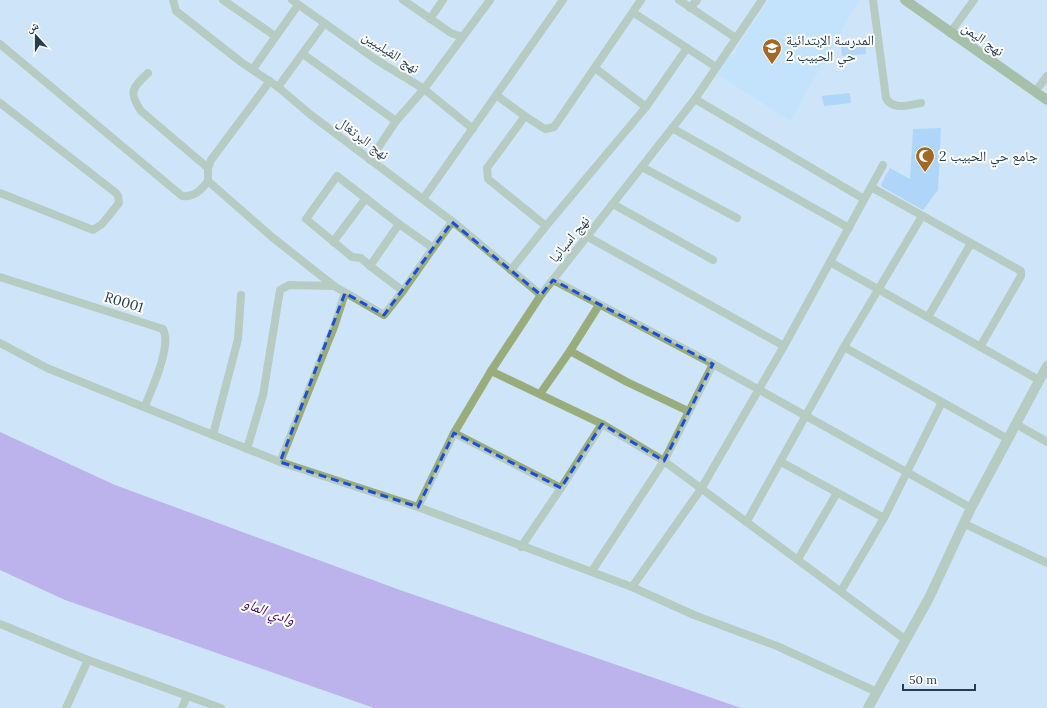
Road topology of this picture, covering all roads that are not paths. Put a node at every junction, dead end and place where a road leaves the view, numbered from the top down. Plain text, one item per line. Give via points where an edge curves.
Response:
1 (173, 0) edge
2 (223, 0) edge
3 (403, 0) edge
4 (443, 0) edge
5 (490, 0) edge
6 (563, 0) edge
7 (642, 0) edge
8 (678, 0) edge
9 (697, 0) edge
10 (762, 0) edge
11 (873, 0) edge
12 (905, 0) edge
13 (974, 0) edge
14 (295, 2) edge
15 (690, 8) junction
16 (634, 13) junction
17 (430, 19) junction
18 (324, 24) junction
19 (950, 33) junction
20 (275, 36) junction
21 (462, 36) junction
22 (736, 38) junction
23 (0, 44) edge
24 (687, 48) junction
25 (303, 54) junction
26 (595, 68) junction
27 (716, 68) junction
28 (253, 69) junction
29 (148, 73) dead end
30 (1047, 76) edge
31 (270, 81) junction
32 (278, 87) junction
33 (424, 89) junction
34 (1035, 92) junction
35 (496, 94) junction
36 (695, 99) junction
37 (1047, 100) edge
38 (0, 103) edge
39 (921, 103) dead end
40 (646, 107) junction
41 (525, 116) junction
42 (396, 120) junction
43 (672, 128) junction
44 (473, 129) junction
45 (370, 160) junction
46 (883, 165) dead end
47 (642, 167) junction
48 (208, 168) junction
49 (208, 181) junction
50 (871, 188) junction
51 (0, 193) edge
52 (366, 198) junction
53 (423, 199) junction
54 (864, 199) junction
55 (613, 204) junction
56 (922, 216) junction
57 (737, 218) dead end
58 (452, 222) junction
59 (399, 224) junction
60 (546, 226) junction
61 (849, 228) junction
62 (588, 237) junction
63 (333, 242) junction
64 (970, 245) junction
65 (433, 248) junction
66 (713, 260) dead end
67 (830, 262) junction
68 (370, 266) junction
69 (511, 270) junction
70 (0, 277) edge
71 (553, 280) junction
72 (334, 286) junction
73 (878, 290) junction
74 (402, 292) junction
75 (345, 293) junction
76 (241, 294) dead end
77 (541, 295) junction
78 (599, 305) junction
79 (928, 317) junction
80 (0, 343) edge
81 (784, 346) junction
82 (844, 347) junction
83 (980, 347) junction
84 (570, 351) junction
85 (713, 364) junction
86 (1047, 366) edge
87 (491, 371) junction
88 (1039, 380) junction
89 (758, 389) junction
90 (540, 394) junction
91 (942, 402) junction
92 (145, 406) junction
93 (688, 411) junction
94 (806, 417) junction
95 (602, 424) junction
96 (1016, 424) junction
97 (454, 433) junction
98 (213, 434) junction
99 (1008, 439) junction
100 (1047, 442) edge
101 (247, 449) junction
102 (664, 461) junction
103 (280, 462) junction
104 (781, 462) junction
105 (905, 472) junction
106 (561, 488) junction
107 (701, 489) junction
108 (837, 493) junction
109 (418, 507) junction
110 (971, 508) junction
111 (884, 518) junction
112 (747, 521) junction
113 (965, 524) junction
114 (521, 547) junction
115 (798, 559) junction
116 (1047, 563) edge
117 (592, 571) junction
118 (632, 587) junction
119 (841, 592) junction
120 (0, 624) edge
121 (906, 640) junction
122 (88, 660) junction
123 (877, 692) junction
124 (187, 696) junction
125 (66, 708) edge
126 (182, 708) edge
127 (221, 708) edge
128 (868, 708) edge

1 - 28 street, نهج البرتغال via 176,11
2 - 20 street
3 - 17 street
4 - 17 street
5 - 21 street
6 - 35 street
7 - 16 street
8 - 15 street
9 - 15 street
10 - 22 street, نهج اسبانيا
11 - 39 street via 886,98 896,106
12 - 19 main road, نهج اليمن
13 - 19 street
14 - 18 street, نهج الفيليبين
14 - 20 street
15 - 22 street
16 - 24 street
16 - 26 street
17 - 21 street via 455,35
18 - 25 street
18 - 33 street, نهج الفيليبين
19 - 34 main road, نهج اليمن
20 - 28 street
21 - 33 street
22 - 27 street, نهج اسبانيا
23 - 49 street via 182,196 187,197 201,190
24 - 27 street
24 - 40 street
25 - 32 street
25 - 42 street
26 - 40 street
26 - 41 street via 554,128 545,129
27 - 36 street, نهج اسبانيا
28 - 31 street, نهج البرتغال
29 - 48 street via 135,85 132,92 135,102 141,111
30 - 34 street
31 - 32 street, نهج البرتغال
31 - 48 street via 211,160
32 - 45 street, نهج البرتغال
33 - 42 street
33 - 44 street, نهج الفيليبين
34 - 37 main road, نهج اليمن
35 - 41 street
35 - 44 street
36 - 43 street, نهج اسبانيا
36 - 54 street
38 - 51 street via 116,193 119,203 102,224 93,230
40 - 60 street
41 - 60 street via 487,168 486,174 488,179
42 - 45 street
43 - 47 street, نهج اسبانيا
43 - 61 street
44 - 53 street
45 - 53 street, نهج البرتغال
46 - 50 street
47 - 55 street, نهج اسبانيا
47 - 57 street
48 - 49 street
49 - 72 street via 272,237
50 - 54 street
50 - 56 street
52 - 59 street
52 - 63 street
52 - 63 street via 337,176 306,219
53 - 58 street, نهج البرتغال
54 - 61 street
55 - 62 street, نهج اسبانيا
55 - 66 street
56 - 64 street
56 - 73 street
58 - 65 street
58 - 69 street, نهج البرتغال
59 - 65 street
59 - 68 street
60 - 69 street
61 - 67 street
62 - 71 street, نهج اسبانيا
62 - 81 street
63 - 68 street via 352,257 361,258
64 - 79 street
64 - 83 street via 1016,267 1021,273
65 - 74 street
67 - 73 street
67 - 81 street
68 - 74 street
69 - 77 street, نهج البرتغال
70 - 92 street, R0001 via 163,329 166,337
71 - 77 street, نهج اسبانيا
71 - 78 street
72 - 75 street
72 - 101 street via 289,285 280,290 263,395
73 - 79 street
73 - 82 street
74 - 75 street via 384,315
75 - 103 street
76 - 98 street via 238,339
77 - 87 street, نهج اسبانيا
78 - 84 street
78 - 85 street
79 - 83 street
80 - 92 street via 48,368
81 - 89 street
82 - 91 street
82 - 94 street
83 - 88 street
84 - 90 street
84 - 93 street via 626,382
85 - 89 street
85 - 93 street
86 - 88 street
87 - 90 street
87 - 97 street, نهج اسبانيا
88 - 96 street
89 - 94 street
89 - 107 street
90 - 95 street
91 - 99 street
91 - 105 street
92 - 98 street
93 - 102 street
94 - 104 street
94 - 105 street
95 - 102 street
95 - 106 street
96 - 99 street
96 - 100 street
97 - 106 street
97 - 109 street, نهج اسبانيا
98 - 101 street
99 - 110 street
101 - 103 street
102 - 107 street
102 - 117 street
103 - 109 street
104 - 108 street
104 - 112 street
105 - 110 street
105 - 111 street
106 - 114 street
107 - 112 street
107 - 118 street
108 - 111 street
108 - 115 street
109 - 114 street
110 - 113 street
111 - 119 street
112 - 115 street
113 - 116 street
113 - 121 street
114 - 117 street
115 - 119 street
117 - 118 street
118 - 123 street via 694,615 777,646
119 - 121 street
120 - 122 street
121 - 123 street
122 - 124 street
122 - 125 street
123 - 128 street
124 - 126 street
124 - 127 street

